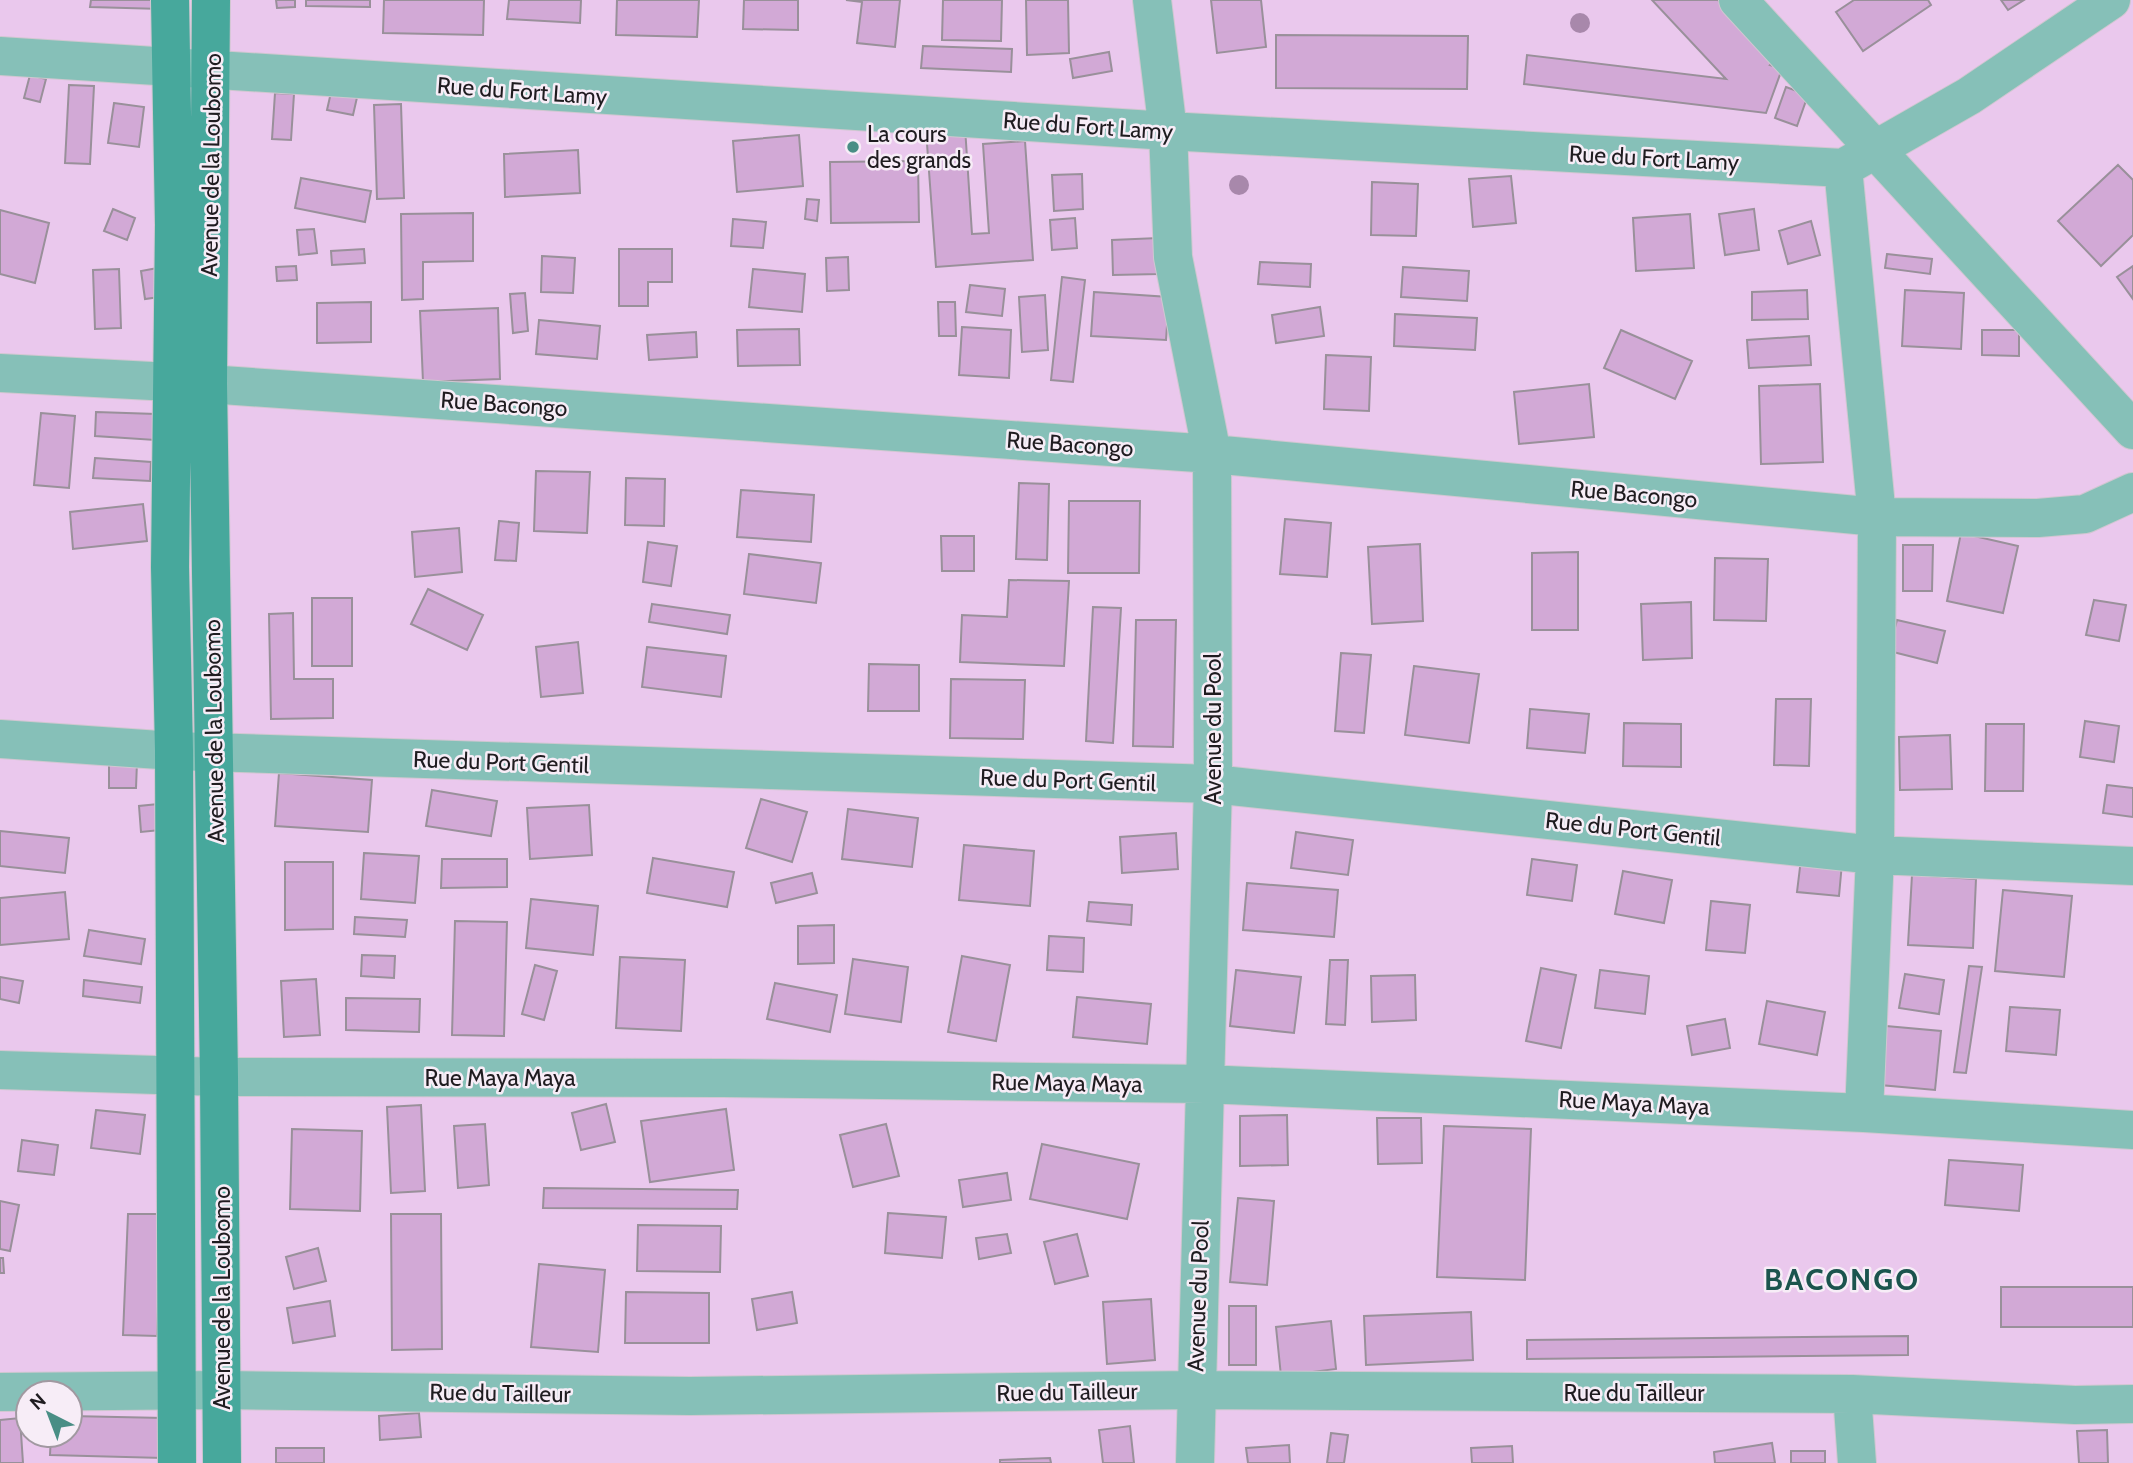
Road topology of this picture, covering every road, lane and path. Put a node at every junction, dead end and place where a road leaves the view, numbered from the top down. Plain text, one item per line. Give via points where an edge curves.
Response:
1 (170, 0) edge
2 (211, 0) edge
3 (1152, 0) edge
4 (1738, 0) edge
5 (2110, 0) edge
6 (0, 56) edge
7 (171, 69) junction
8 (212, 71) junction
9 (1168, 131) junction
10 (1877, 148) junction
11 (1843, 168) junction
12 (0, 373) edge
13 (189, 383) junction
14 (2133, 430) edge
15 (1212, 454) junction
16 (2133, 492) edge
17 (1877, 517) junction
18 (0, 739) edge
19 (174, 751) junction
20 (215, 752) junction
21 (1213, 784) junction
22 (1875, 855) junction
23 (2133, 866) edge
24 (0, 1070) edge
25 (174, 1076) junction
26 (219, 1077) junction
27 (1205, 1084) junction
28 (1864, 1114) junction
29 (2133, 1130) edge
30 (223, 1390) junction
31 (1194, 1390) junction
32 (0, 1392) edge
33 (176, 1392) junction
34 (1852, 1394) junction
35 (2133, 1404) edge
36 (177, 1463) edge
37 (222, 1463) edge
38 (1195, 1463) edge
39 (1857, 1463) edge

1 - 7 street, Avenue de la Loubomo
2 - 8 street, Avenue de la Loubomo
3 - 9 street, Avenue du Pool
4 - 10 street
5 - 10 street via 1969,96
6 - 7 street, Rue du Fort Lamy
7 - 8 street, Rue du Fort Lamy
7 - 13 street, Avenue de la Loubomo via 174,225
8 - 9 street, Rue du Fort Lamy
8 - 13 street, Avenue de la Loubomo
9 - 11 street, Rue du Fort Lamy
9 - 15 street, Avenue du Pool via 1173,257
10 - 11 street
10 - 14 street
11 - 17 street
12 - 13 street, Rue Bacongo
13 - 15 street, Rue Bacongo
13 - 19 street, Avenue de la Loubomo via 170,567
13 - 20 street, Avenue de la Loubomo
15 - 17 street, Rue Bacongo
15 - 21 street, Avenue du Pool
16 - 17 street, Rue Bacongo via 2085,514
17 - 22 street
18 - 19 street, Rue du Port Gentil
19 - 20 street, Rue du Port Gentil
19 - 25 street, Avenue de la Loubomo
20 - 21 street, Rue du Port Gentil
20 - 26 street, Avenue de la Loubomo
21 - 22 street, Rue du Port Gentil
21 - 27 street, Avenue du Pool
22 - 23 street, Rue du Port Gentil
22 - 28 street
24 - 25 street, Rue Maya Maya
25 - 26 street, Rue Maya Maya
25 - 33 street, Avenue de la Loubomo
26 - 27 street, Rue Maya Maya
26 - 30 street, Avenue de la Loubomo
27 - 28 street, Rue Maya Maya
27 - 31 street, Avenue du Pool
28 - 29 street, Rue Maya Maya
30 - 31 street, Rue du Tailleur via 677,1395
30 - 33 street, Rue du Tailleur
30 - 37 street, Avenue de la Loubomo
31 - 34 street, Rue du Tailleur
31 - 38 street, Avenue du Pool
32 - 33 street, Rue du Tailleur
33 - 36 street, Avenue de la Loubomo
34 - 35 street, Rue du Tailleur
34 - 39 street

